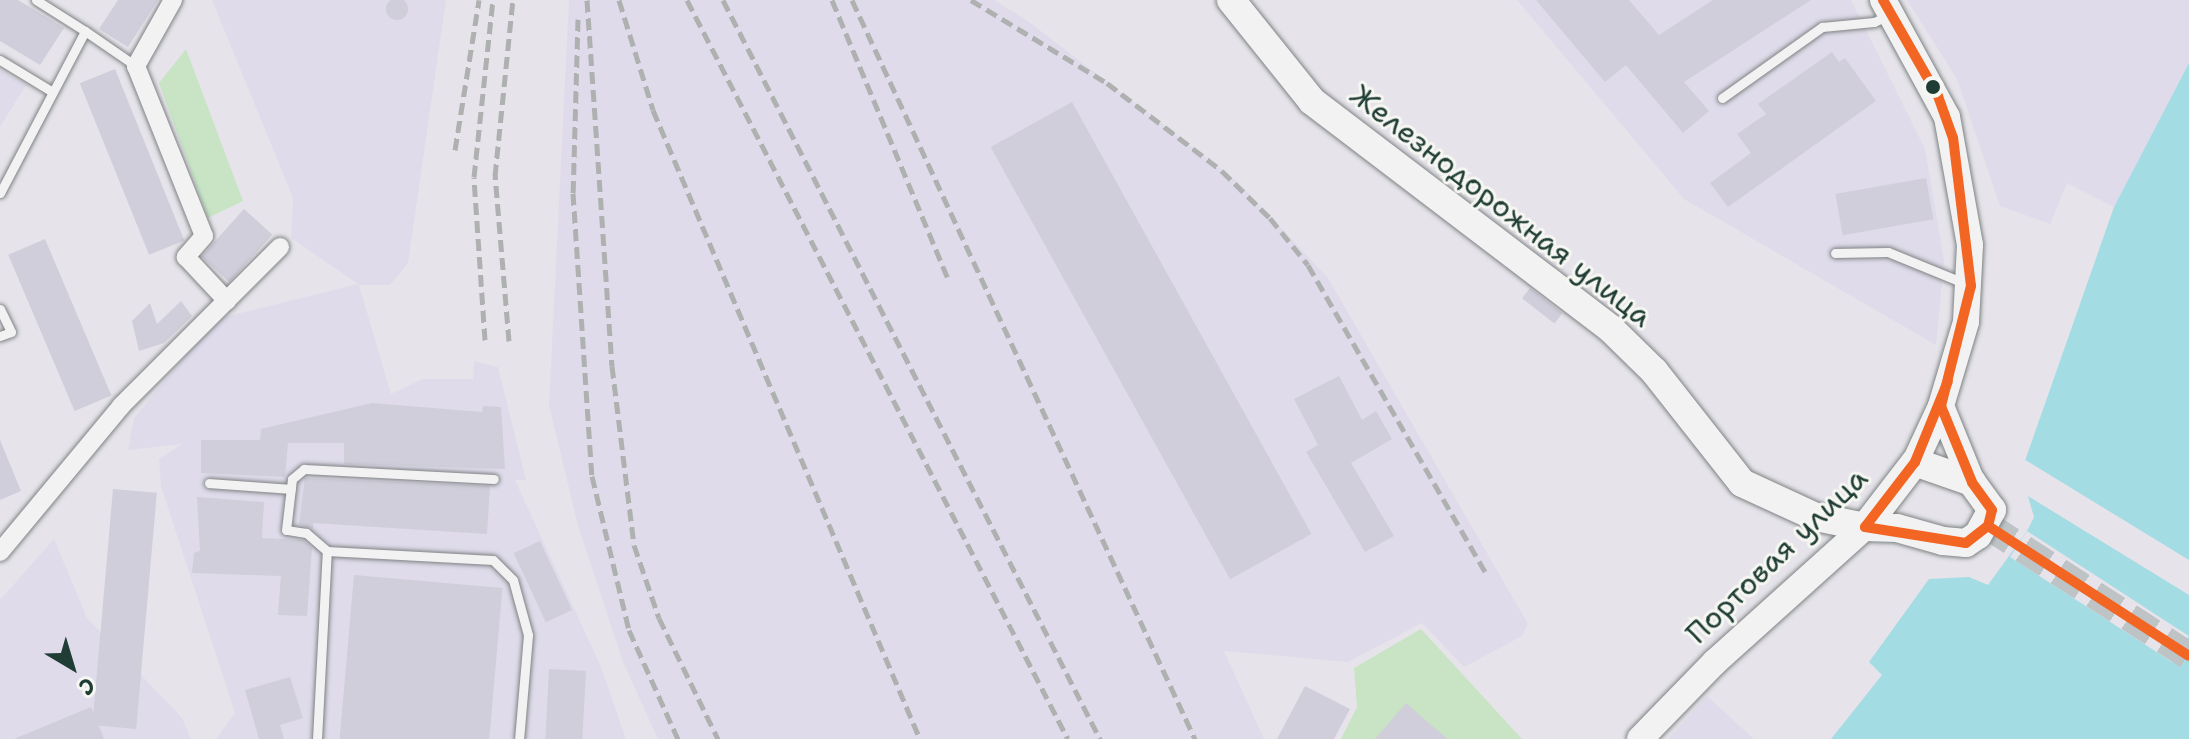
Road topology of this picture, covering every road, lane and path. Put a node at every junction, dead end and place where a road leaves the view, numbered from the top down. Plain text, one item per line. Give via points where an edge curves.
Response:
1 (36, 0) edge
2 (173, 0) edge
3 (1231, 0) edge
4 (1887, 7) edge
5 (85, 31) junction
6 (0, 60) edge
7 (136, 66) junction
8 (51, 91) junction
9 (1722, 98) dead end
10 (0, 193) edge
11 (280, 247) dead end
12 (1835, 253) dead end
13 (1971, 286) junction
14 (227, 301) junction
15 (0, 309) edge
16 (0, 336) edge
17 (1941, 406) junction
18 (1915, 462) junction
19 (494, 479) dead end
20 (1972, 482) junction
21 (209, 483) dead end
22 (291, 489) junction
23 (1865, 527) junction
24 (327, 551) junction
25 (0, 552) edge
26 (317, 739) edge
27 (519, 739) edge
28 (1640, 739) edge

1 - 5 lane
2 - 7 street
3 - 23 main road, Железнодорожная улица via 1312,101 1611,329 1654,371 1742,483 1816,517
4 - 9 lane via 1874,22 1822,27
4 - 13 main road, Портовая улица via 1947,117 1965,204
5 - 7 lane
5 - 8 lane
6 - 8 lane
7 - 14 street via 204,236 186,257
8 - 10 lane
11 - 14 street
12 - 13 lane via 1888,252
13 - 17 main road, Портовая улица
14 - 25 street via 121,406
15 - 16 lane via 11,332
17 - 18 main road, Портовая улица
17 - 20 main road, Железнодорожная улица
18 - 20 main road
18 - 23 main road, Портовая улица
19 - 22 lane via 304,469
20 - 23 main road, Железнодорожная улица via 1992,510 1988,526 1966,543
21 - 22 lane
22 - 24 lane via 286,530 306,533
23 - 28 main road, Портовая улица via 1715,662
24 - 26 lane
24 - 27 lane via 493,560 513,580 528,635

